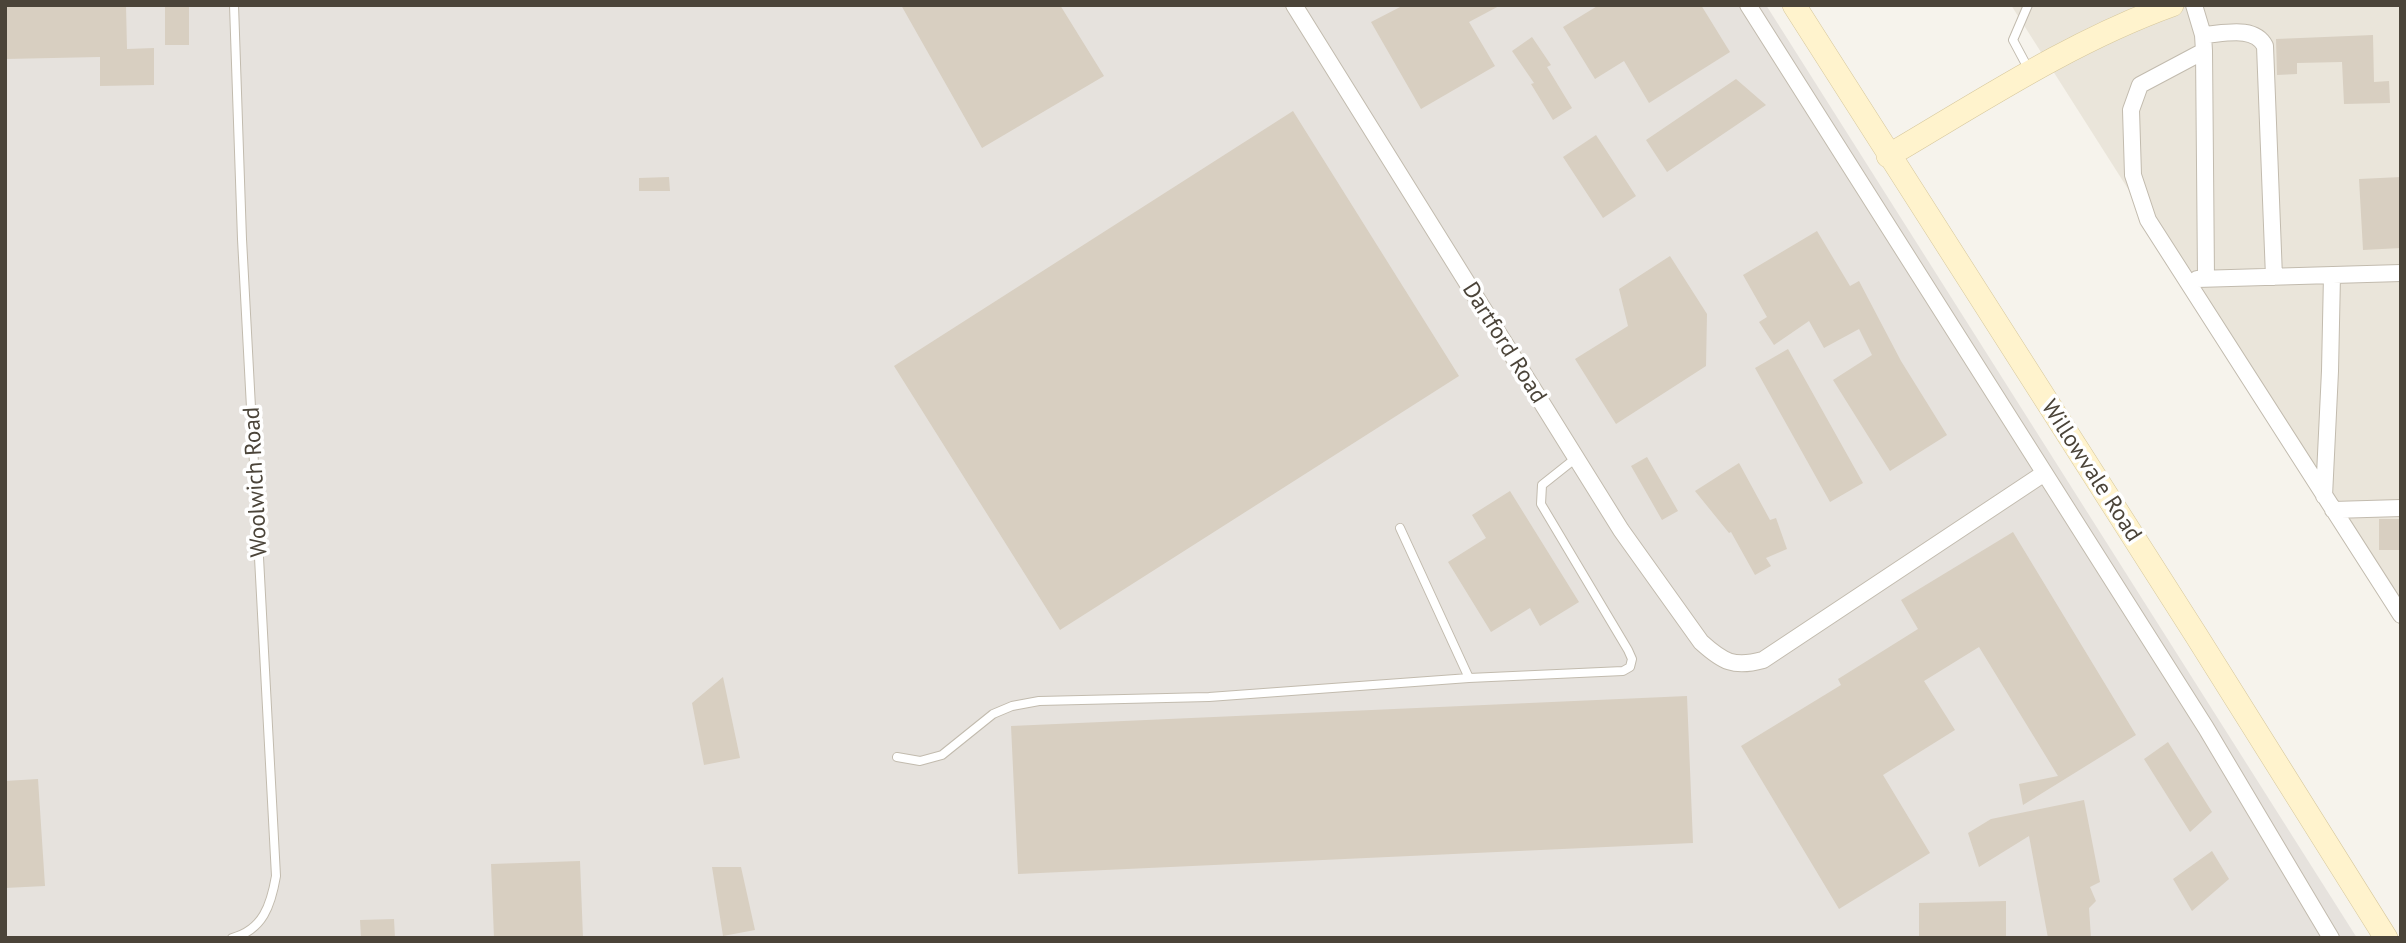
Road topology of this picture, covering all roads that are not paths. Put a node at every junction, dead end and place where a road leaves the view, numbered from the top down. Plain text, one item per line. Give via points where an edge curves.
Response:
1 (234, 5) edge
2 (1294, 5) edge
3 (1748, 5) edge
4 (1794, 5) edge
5 (2028, 5) edge
6 (2172, 5) edge
7 (2194, 5) edge
8 (2203, 43) junction
9 (2030, 73) junction
10 (1888, 156) junction
11 (2401, 273) edge
12 (2332, 275) junction
13 (2274, 277) junction
14 (2206, 278) junction
15 (2187, 279) junction
16 (1576, 458) junction
17 (2043, 474) junction
18 (2324, 496) junction
19 (2401, 508) edge
20 (2333, 510) junction
21 (1400, 528) dead end
22 (2401, 615) edge
23 (1469, 678) junction
24 (897, 757) dead end
25 (232, 938) edge
26 (2331, 938) edge
27 (2386, 938) edge

1 - 25 lane, Woolwich Road via 275,876 264,916 255,928
2 - 16 street, Dartford Road
3 - 17 street
4 - 10 main road, Willowvale Road
5 - 9 lane via 2013,40
6 - 9 main road via 2138,17
7 - 8 street
8 - 13 street via 2247,33 2255,34 2265,46
8 - 14 street
8 - 15 street via 2140,85 2131,110 2133,175 2148,220
9 - 10 main road
10 - 27 main road, Willowvale Road
11 - 12 street
12 - 13 street
12 - 18 street
13 - 14 street
14 - 15 street
15 - 18 street
16 - 17 street, Dartford Road via 1701,642 1718,658 1747,664 1763,660
16 - 23 lane via 1542,485 1541,504 1628,650 1630,667 1623,671
17 - 26 street via 2206,728
18 - 20 street
19 - 20 street
20 - 22 street
21 - 23 lane
23 - 24 lane via 1209,698 1039,701 993,714 942,755 920,761

